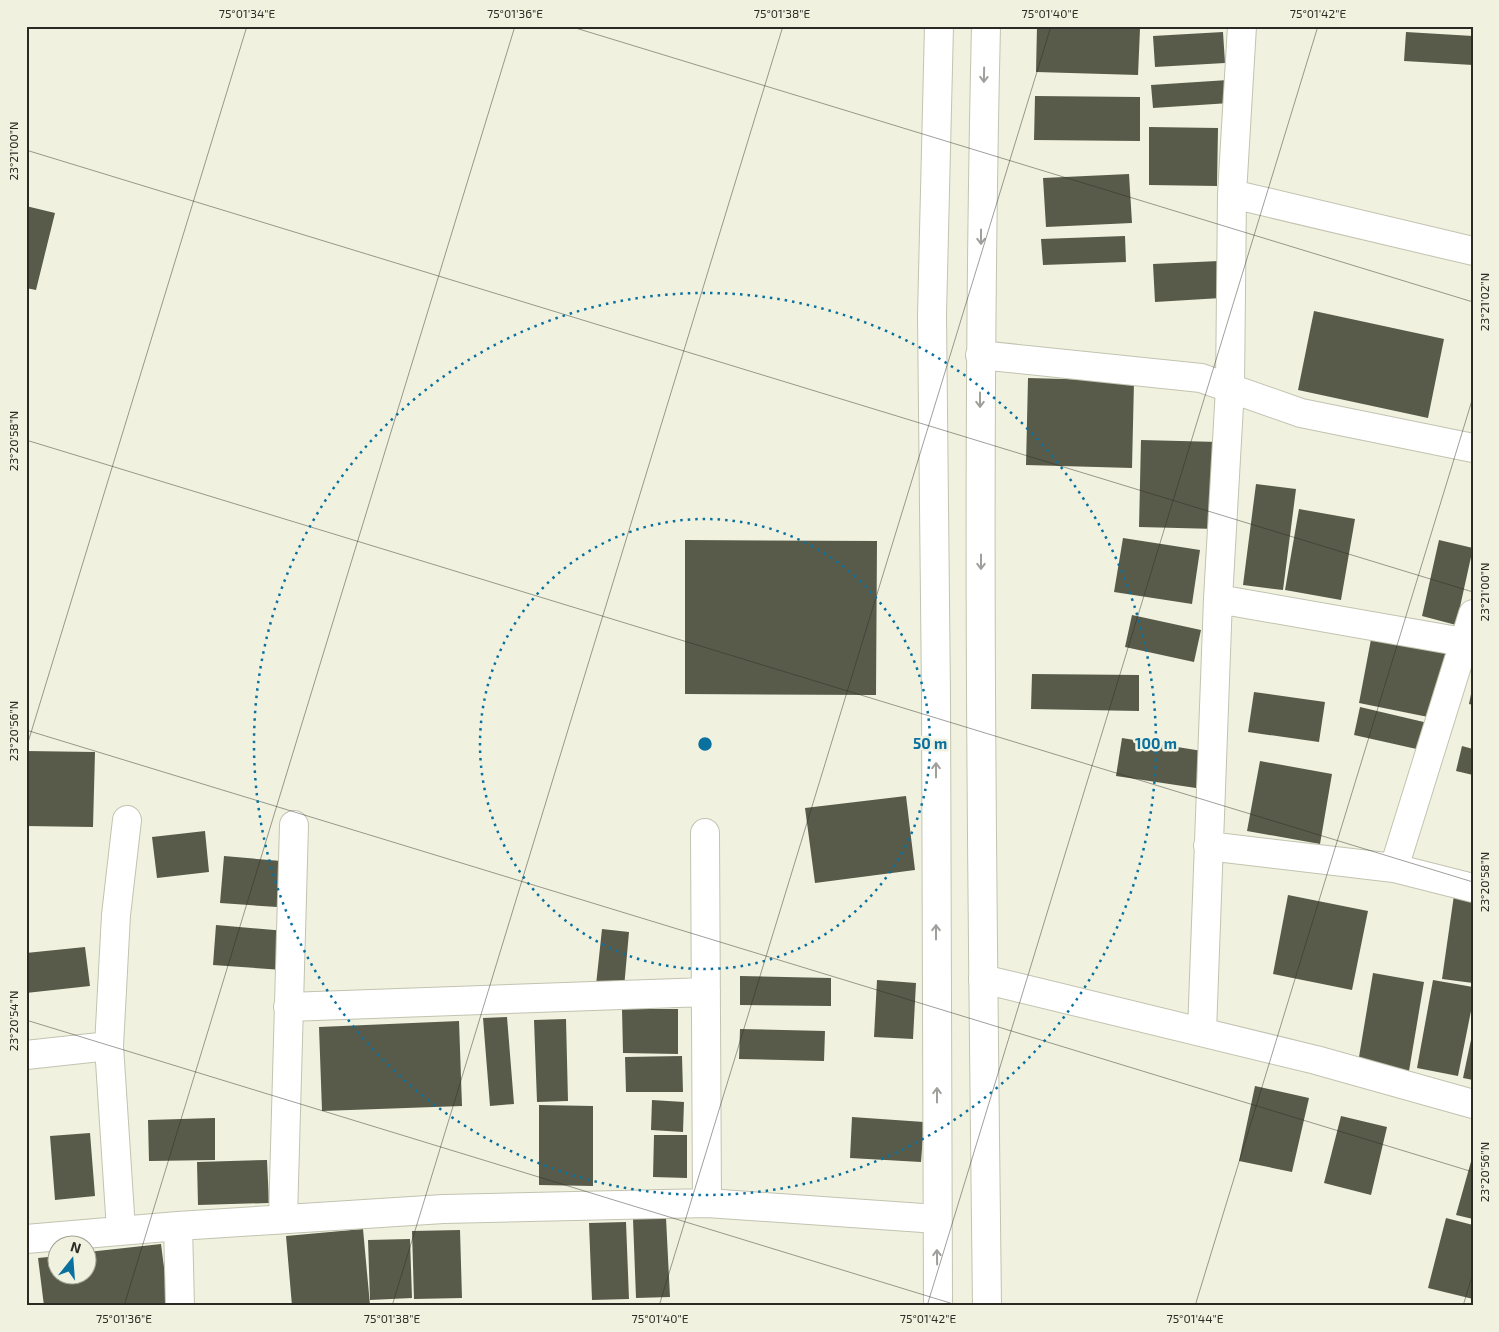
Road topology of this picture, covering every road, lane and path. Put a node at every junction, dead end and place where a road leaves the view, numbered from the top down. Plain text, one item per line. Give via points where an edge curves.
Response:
1 (939, 26) edge
2 (986, 26) edge
3 (1242, 26) edge
4 (1232, 194) junction
5 (1473, 251) edge
6 (980, 355) junction
7 (1230, 388) junction
8 (1473, 448) edge
9 (1218, 599) junction
10 (1473, 614) edge
11 (1464, 642) junction
12 (126, 820) dead end
13 (294, 825) dead end
14 (705, 833) dead end
15 (1208, 846) junction
16 (1394, 868) junction
17 (1473, 888) edge
18 (983, 979) junction
19 (706, 992) junction
20 (288, 1006) junction
21 (1202, 1032) junction
22 (109, 1046) junction
23 (26, 1055) edge
24 (1473, 1104) edge
25 (707, 1203) junction
26 (283, 1219) junction
27 (936, 1219) junction
28 (178, 1226) junction
29 (120, 1230) junction
30 (26, 1239) edge
31 (180, 1306) edge
32 (938, 1306) edge
33 (987, 1306) edge

27 -> 1 main road via 932,315
2 -> 6 main road
3 - 4 main road
4 - 5 main road
4 - 7 main road
6 - 7 main road via 1201,378
6 -> 18 main road
7 - 8 main road via 1300,414
7 - 9 main road
9 - 11 main road
9 - 15 main road
10 - 11 main road
11 - 16 main road
12 - 22 main road via 116,915
13 - 20 main road
14 - 19 main road
15 - 16 main road
15 - 21 main road
16 - 17 main road
18 - 21 main road
18 - 33 main road
19 - 20 main road
19 - 25 main road
20 - 26 main road
21 - 24 main road
22 - 23 main road
22 - 29 main road
25 - 26 main road via 443,1209
25 - 27 main road
26 - 28 main road
32 -> 27 main road
28 - 29 main road
28 - 31 main road
29 - 30 main road

